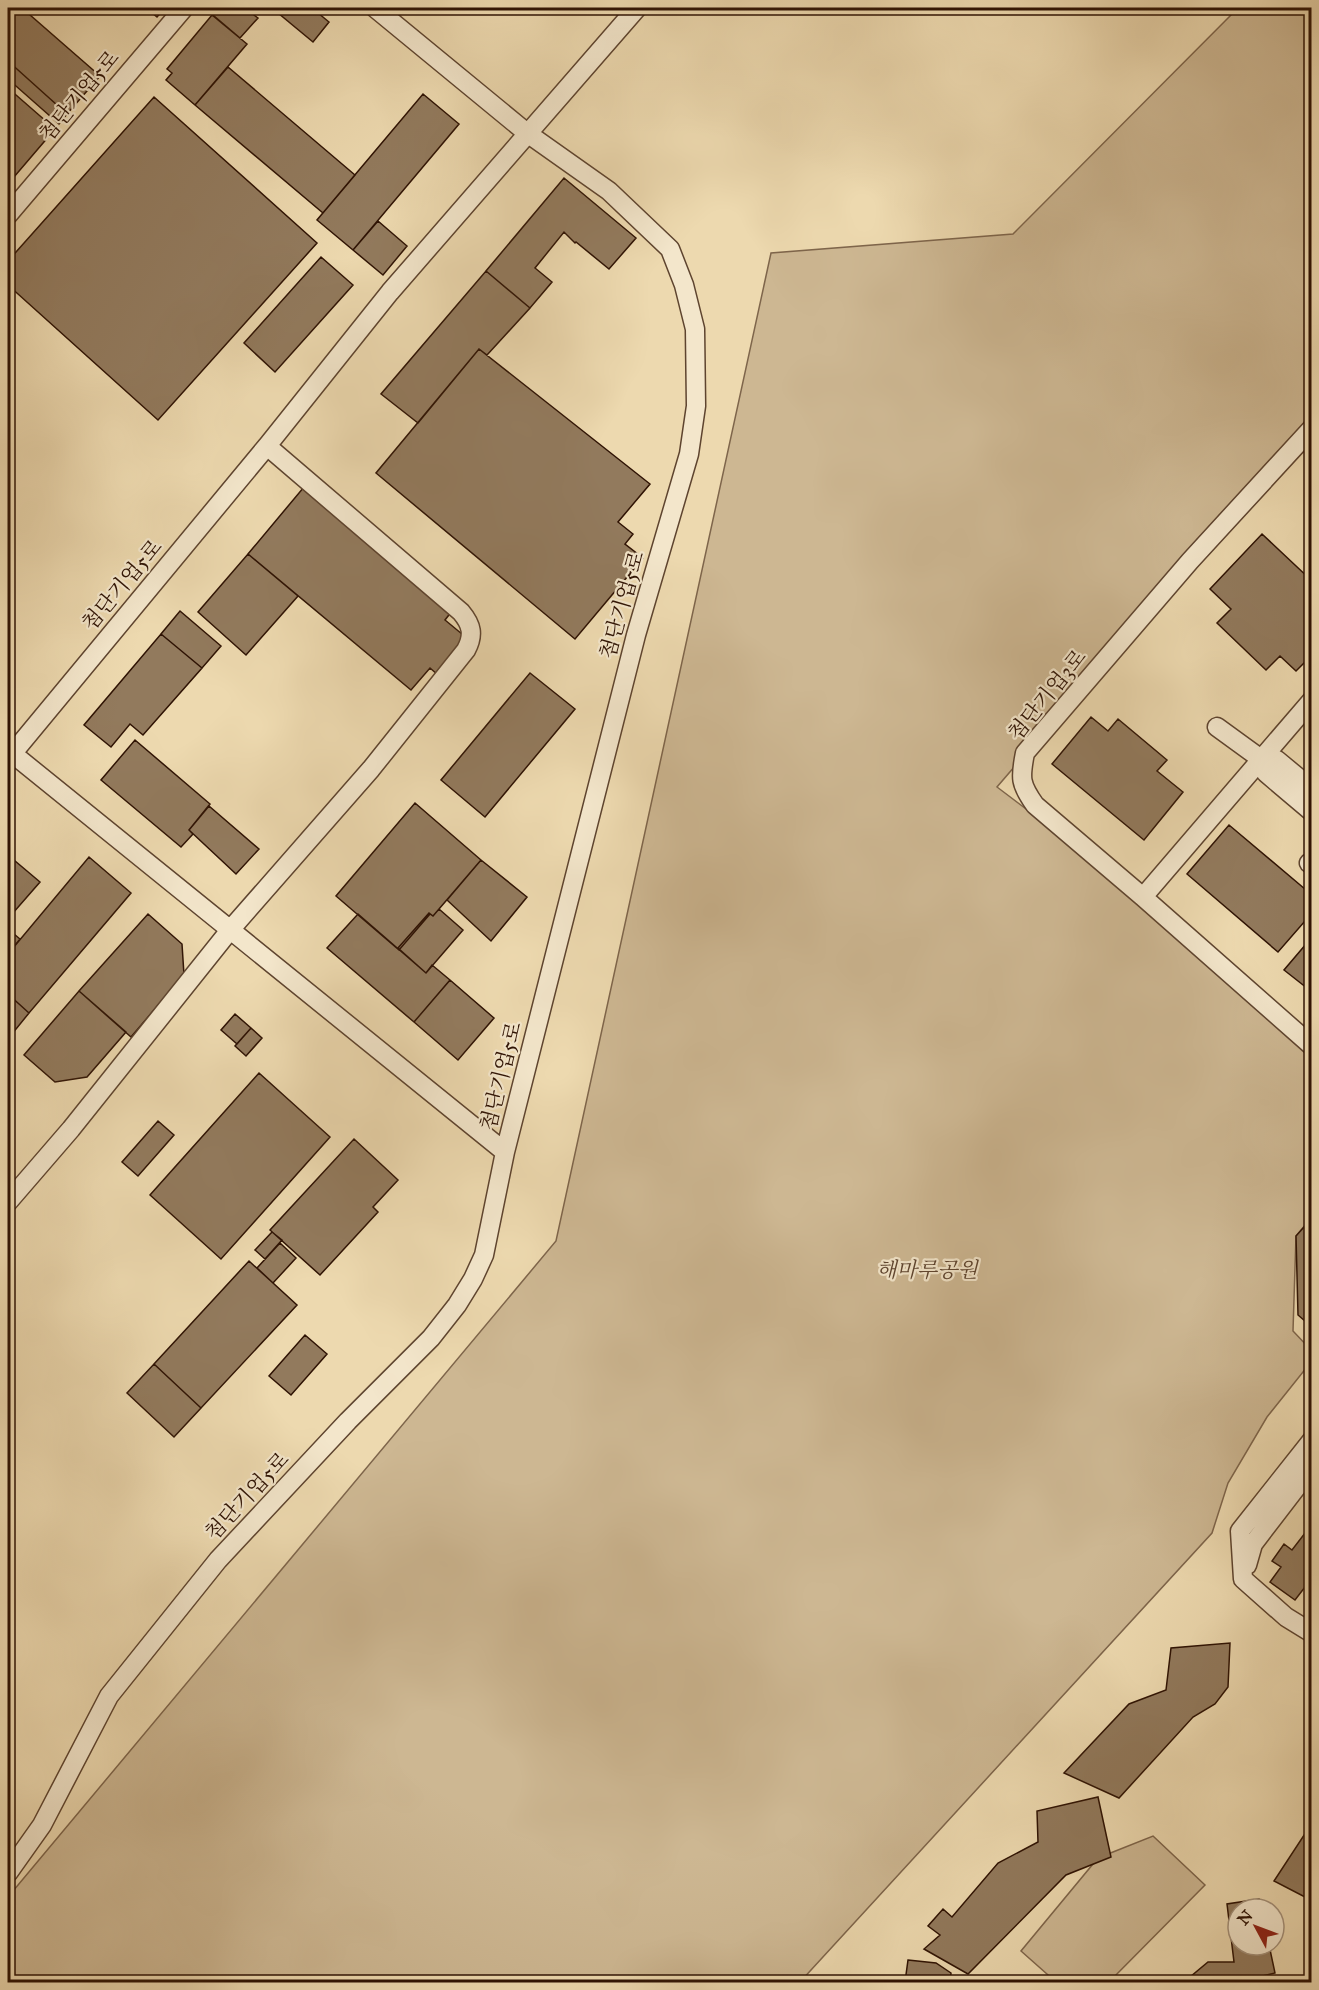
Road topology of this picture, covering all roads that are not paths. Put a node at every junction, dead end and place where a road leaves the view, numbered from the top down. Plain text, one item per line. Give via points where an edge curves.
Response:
1 (184, 8) edge
2 (375, 8) edge
3 (637, 8) edge
4 (527, 133) junction
5 (8, 215) edge
6 (1311, 428) edge
7 (267, 446) junction
8 (1311, 700) edge
9 (1217, 727) dead end
10 (10, 752) edge
11 (1262, 758) junction
12 (1311, 789) edge
13 (1311, 812) edge
14 (1143, 897) junction
15 (230, 930) junction
16 (1311, 1046) edge
17 (505, 1152) junction
18 (8, 1202) edge
19 (1311, 1440) edge
20 (1311, 1467) edge
21 (1243, 1579) junction
22 (1311, 1633) edge
23 (8, 1873) edge

1 - 5 street, 첨단기업5로
2 - 4 street, 첨단기업5로
3 - 4 street
4 - 7 street, 첨단기업5로 via 390,292
4 - 17 street, 첨단기업5로 via 609,191 670,249 695,329 696,406 689,454 636,635
6 - 14 street, 첨단기업3로 via 1025,753 1020,775 1035,805
7 - 10 street, 첨단기업5로
7 - 15 street via 456,607 468,621 471,633 462,657
8 - 11 street
9 - 11 street
10 - 15 street, 첨단기업5로
11 - 12 street via 1277,760
11 - 13 street via 1266,773
11 - 14 street
14 - 16 street, 첨단기업3로
15 - 17 street, 첨단기업5로
15 - 18 street
17 - 23 street, 첨단기업5로 via 484,1255 457,1305 431,1338 218,1560 109,1696 42,1826
19 - 21 street via 1240,1530
20 - 21 street via 1253,1544
21 - 22 street via 1286,1617

